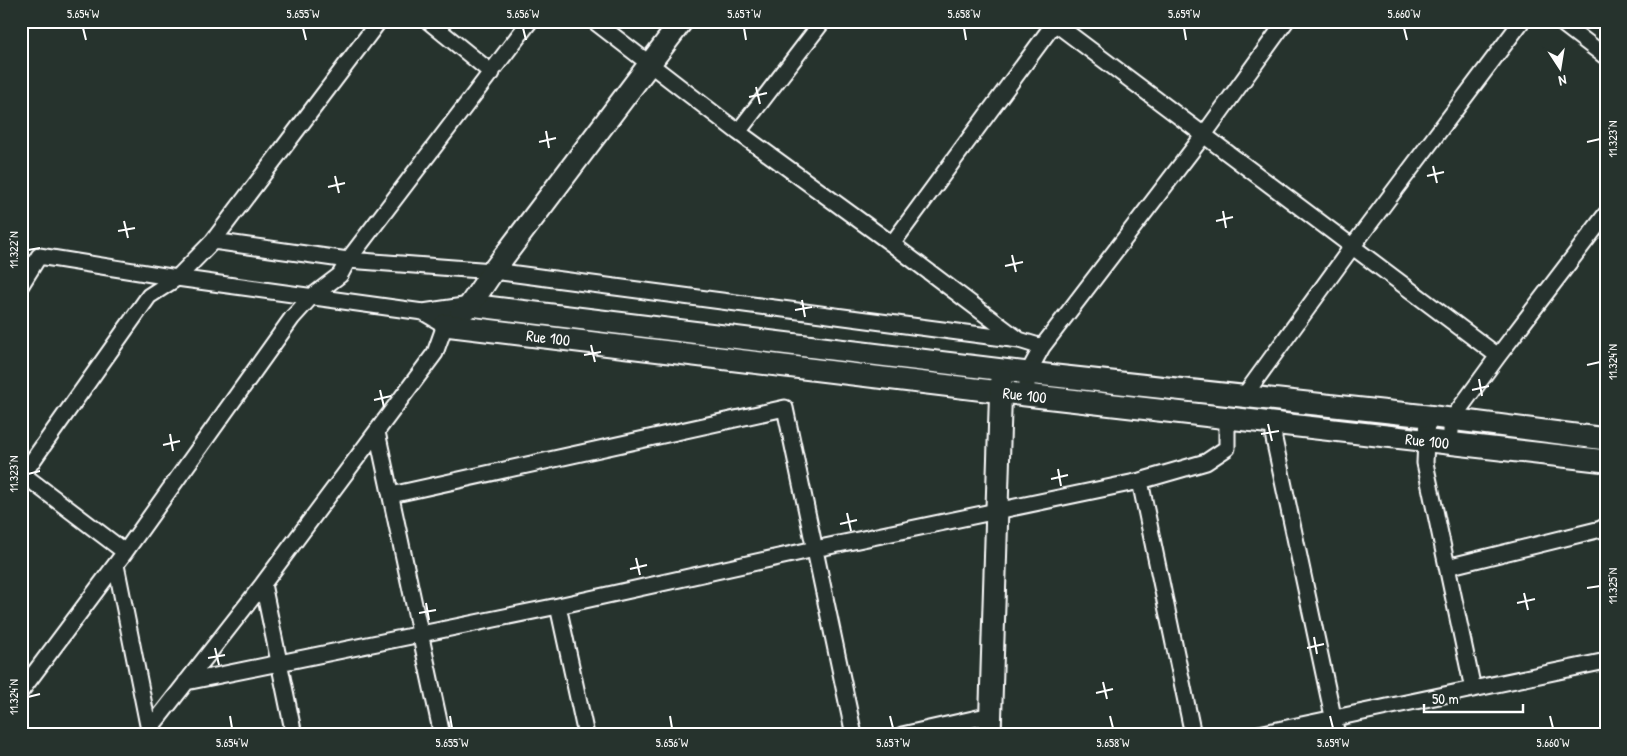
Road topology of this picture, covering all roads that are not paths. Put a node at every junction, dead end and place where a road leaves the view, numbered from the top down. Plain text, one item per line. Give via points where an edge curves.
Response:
1 (379, 21) edge
2 (428, 21) edge
3 (530, 21) edge
4 (594, 21) edge
5 (682, 21) edge
6 (823, 21) edge
7 (1286, 21) edge
8 (1522, 21) edge
9 (1559, 21) edge
10 (1054, 22) edge
11 (1606, 57) edge
12 (649, 63) junction
13 (492, 73) junction
14 (738, 132) junction
15 (1203, 136) junction
16 (1606, 214) edge
17 (213, 241) junction
18 (892, 244) junction
19 (1352, 247) junction
20 (348, 260) junction
21 (494, 271) junction
22 (177, 278) junction
23 (21, 285) edge
24 (311, 297) junction
25 (470, 305) junction
26 (423, 312) junction
27 (445, 325) junction
28 (1019, 340) junction
29 (1042, 347) junction
30 (1498, 356) junction
31 (1001, 369) junction
32 (1028, 373) junction
33 (1000, 392) junction
34 (1026, 395) junction
35 (1244, 396) junction
36 (1426, 416) junction
37 (1227, 419) junction
38 (1452, 419) junction
39 (1274, 424) junction
40 (377, 432) junction
41 (1606, 439) edge
42 (1425, 440) junction
43 (1450, 443) junction
44 (1606, 461) edge
45 (22, 475) edge
46 (1140, 481) junction
47 (391, 495) junction
48 (996, 511) junction
49 (1606, 526) edge
50 (815, 550) junction
51 (126, 552) junction
52 (116, 565) junction
53 (1447, 567) junction
54 (264, 584) junction
55 (558, 606) junction
56 (420, 634) junction
57 (1606, 661) edge
58 (279, 662) junction
59 (186, 682) junction
60 (1473, 689) junction
61 (21, 691) edge
62 (1334, 718) junction
63 (991, 725) edge
64 (148, 733) edge
65 (294, 735) edge
66 (442, 735) edge
67 (586, 735) edge
68 (854, 735) edge
69 (902, 735) edge
70 (1193, 735) edge
71 (1254, 735) edge
72 (1338, 735) edge

1 - 17 street
2 - 13 street
3 - 13 street
4 - 12 street
5 - 12 street
6 - 14 street
7 - 15 street
8 - 19 street
9 - 11 street
10 - 15 street
10 - 18 street
12 - 14 street
12 - 21 street
13 - 20 street
14 - 18 street
15 - 19 street
15 - 29 street
16 - 30 street
17 - 20 street
17 - 22 street
18 - 28 street
19 - 30 street
19 - 35 street
20 - 21 street
20 - 24 street via 340,275
21 - 25 street
21 - 28 street
22 - 23 street via 40,256
22 - 24 street
22 - 45 street via 149,296
24 - 26 street
24 - 51 street via 292,318
25 - 26 street
25 - 27 street
25 - 31 street
26 - 27 street
27 - 33 street, Rue 100
27 - 40 street via 435,353
28 - 29 street
29 - 32 street
30 - 38 street
31 - 32 street
31 - 33 street
32 - 34 street
32 - 35 street
33 - 34 street, Rue 100
33 - 48 street
34 - 37 street, Rue 100
35 - 36 street
36 - 38 street
36 - 42 street
37 - 39 street, Rue 100
37 - 46 street via 1226,448 1220,453 1206,462
38 - 41 street
38 - 43 street
39 - 42 street, Rue 100
39 - 62 street via 1274,439
40 - 47 street
40 - 54 street
42 - 43 street, Rue 100
42 - 53 street via 1424,462
43 - 44 street, Rue 100
45 - 51 street
46 - 48 street
46 - 70 street
47 - 50 street via 785,408
47 - 56 street
48 - 50 street
48 - 63 street
49 - 53 street
50 - 55 street
50 - 68 street
51 - 52 street
52 - 61 street
52 - 64 street
53 - 60 street
54 - 58 street
54 - 59 street
55 - 56 street
55 - 67 street
56 - 58 street
56 - 66 street
57 - 60 street
58 - 59 street
58 - 65 street
59 - 64 street
60 - 62 street
62 - 71 street
62 - 72 street
63 - 69 street

